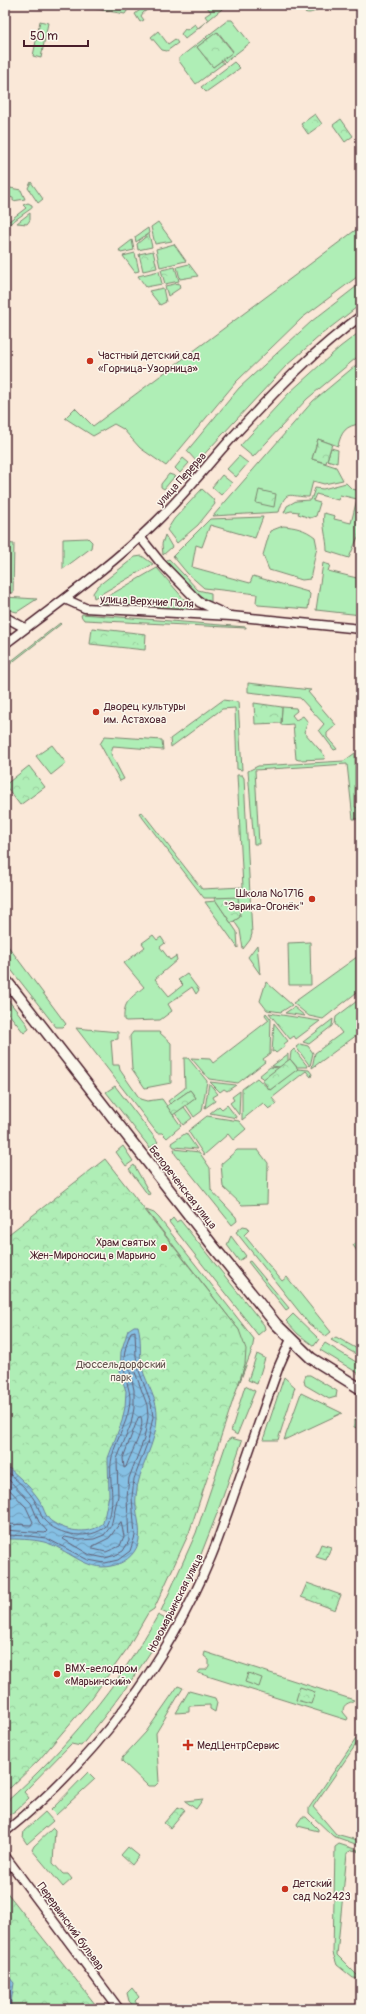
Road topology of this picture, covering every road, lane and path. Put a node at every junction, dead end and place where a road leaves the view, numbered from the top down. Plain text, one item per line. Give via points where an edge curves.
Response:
1 (361, 316) edge
2 (140, 537) junction
3 (65, 599) junction
4 (231, 616) junction
5 (5, 617) edge
6 (25, 628) junction
7 (361, 629) edge
8 (5, 644) edge
9 (5, 979) edge
10 (291, 1339) junction
11 (361, 1388) edge
12 (5, 1832) edge
13 (5, 1856) edge
14 (119, 2009) edge

1 - 2 street, улица Перерва via 331,338 296,372
2 - 3 street, улица Перерва
2 - 4 street, улица Верхние Поля via 199,602
3 - 4 street, улица Верхние Поля via 85,608
3 - 6 street, улица Перерва
4 - 7 street, улица Верхние Поля
5 - 6 street
6 - 8 street, улица Перерва
9 - 10 main road, Белореченская улица via 213,1246
10 - 11 main road, Белореченская улица via 311,1358
10 - 12 street, Новомарьинская улица via 278,1366 212,1556 169,1642 123,1710 94,1744 34,1808
13 - 14 street, Перервинский бульвар

